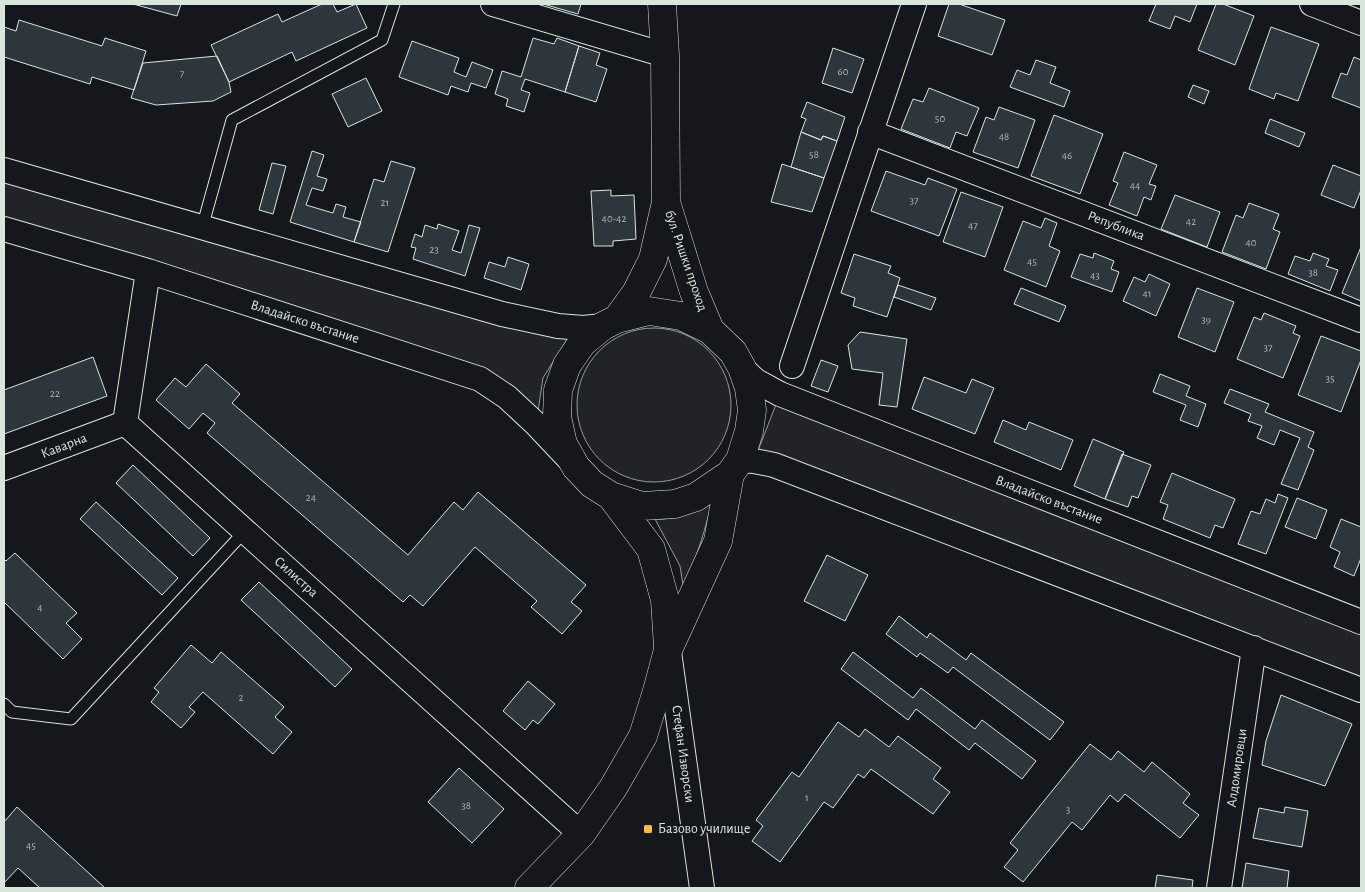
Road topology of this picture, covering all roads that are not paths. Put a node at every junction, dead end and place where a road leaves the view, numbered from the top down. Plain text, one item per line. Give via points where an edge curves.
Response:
1 (394, 4) edge
2 (494, 4) edge
3 (662, 4) edge
4 (914, 4) edge
5 (1312, 4) edge
6 (1361, 23) edge
7 (665, 55) junction
8 (870, 132) junction
9 (4, 170) edge
10 (666, 202) junction
11 (202, 228) junction
12 (4, 229) edge
13 (148, 271) junction
14 (1361, 320) edge
15 (610, 322) junction
16 (710, 330) junction
17 (792, 366) dead end
18 (742, 368) junction
19 (125, 423) junction
20 (576, 467) junction
21 (735, 467) junction
22 (4, 468) edge
23 (611, 496) junction
24 (245, 532) junction
25 (1361, 622) edge
26 (1254, 648) junction
27 (668, 650) junction
28 (1361, 690) edge
29 (4, 704) edge
30 (581, 834) junction
31 (529, 888) edge
32 (702, 888) edge
33 (1219, 888) edge

1 - 11 lane via 382,40 232,120
2 - 7 street
3 - 7 main road, бул. Ришки проход
4 - 8 street
5 - 6 street
7 - 10 main road, бул. Ришки проход
8 - 14 street, Република
8 - 17 street
9 - 11 street
10 - 15 main road, бул. Ришки проход via 653,259 636,293
10 - 16 main road, бул. Ришки проход via 694,292
11 - 15 street via 502,314 583,328
12 - 13 street, Владайско въстание
13 - 19 street
13 - 20 street, Владайско въстание via 480,379 507,397
15 - 16 main road via 649,312 681,316
15 - 20 main road, бул. Ришки проход via 582,343 567,365 558,390 557,417 563,444
16 - 18 main road, бул. Ришки проход via 733,352
18 - 21 main road, бул. Ришки проход via 752,410 749,431
18 - 25 street, Владайско въстание via 756,381 780,394
19 - 22 street, Каварна
19 - 24 street, Силистра
20 - 23 main road, бул. Ришки проход via 592,484
21 - 23 main road via 696,497 675,504 642,506
21 - 26 street via 754,461 774,465
21 - 27 main road, бул. Ришки проход via 718,541
23 - 27 main road, бул. Ришки проход via 651,549 665,600
24 - 29 lane via 71,718 12,712
24 - 30 street, Силистра
26 - 28 street
26 - 33 street, Алдомировци
27 - 30 main road, бул. Ришки проход via 643,736 614,788
27 - 32 street, Стефан Изворски
30 - 31 main road, бул. Ришки проход

